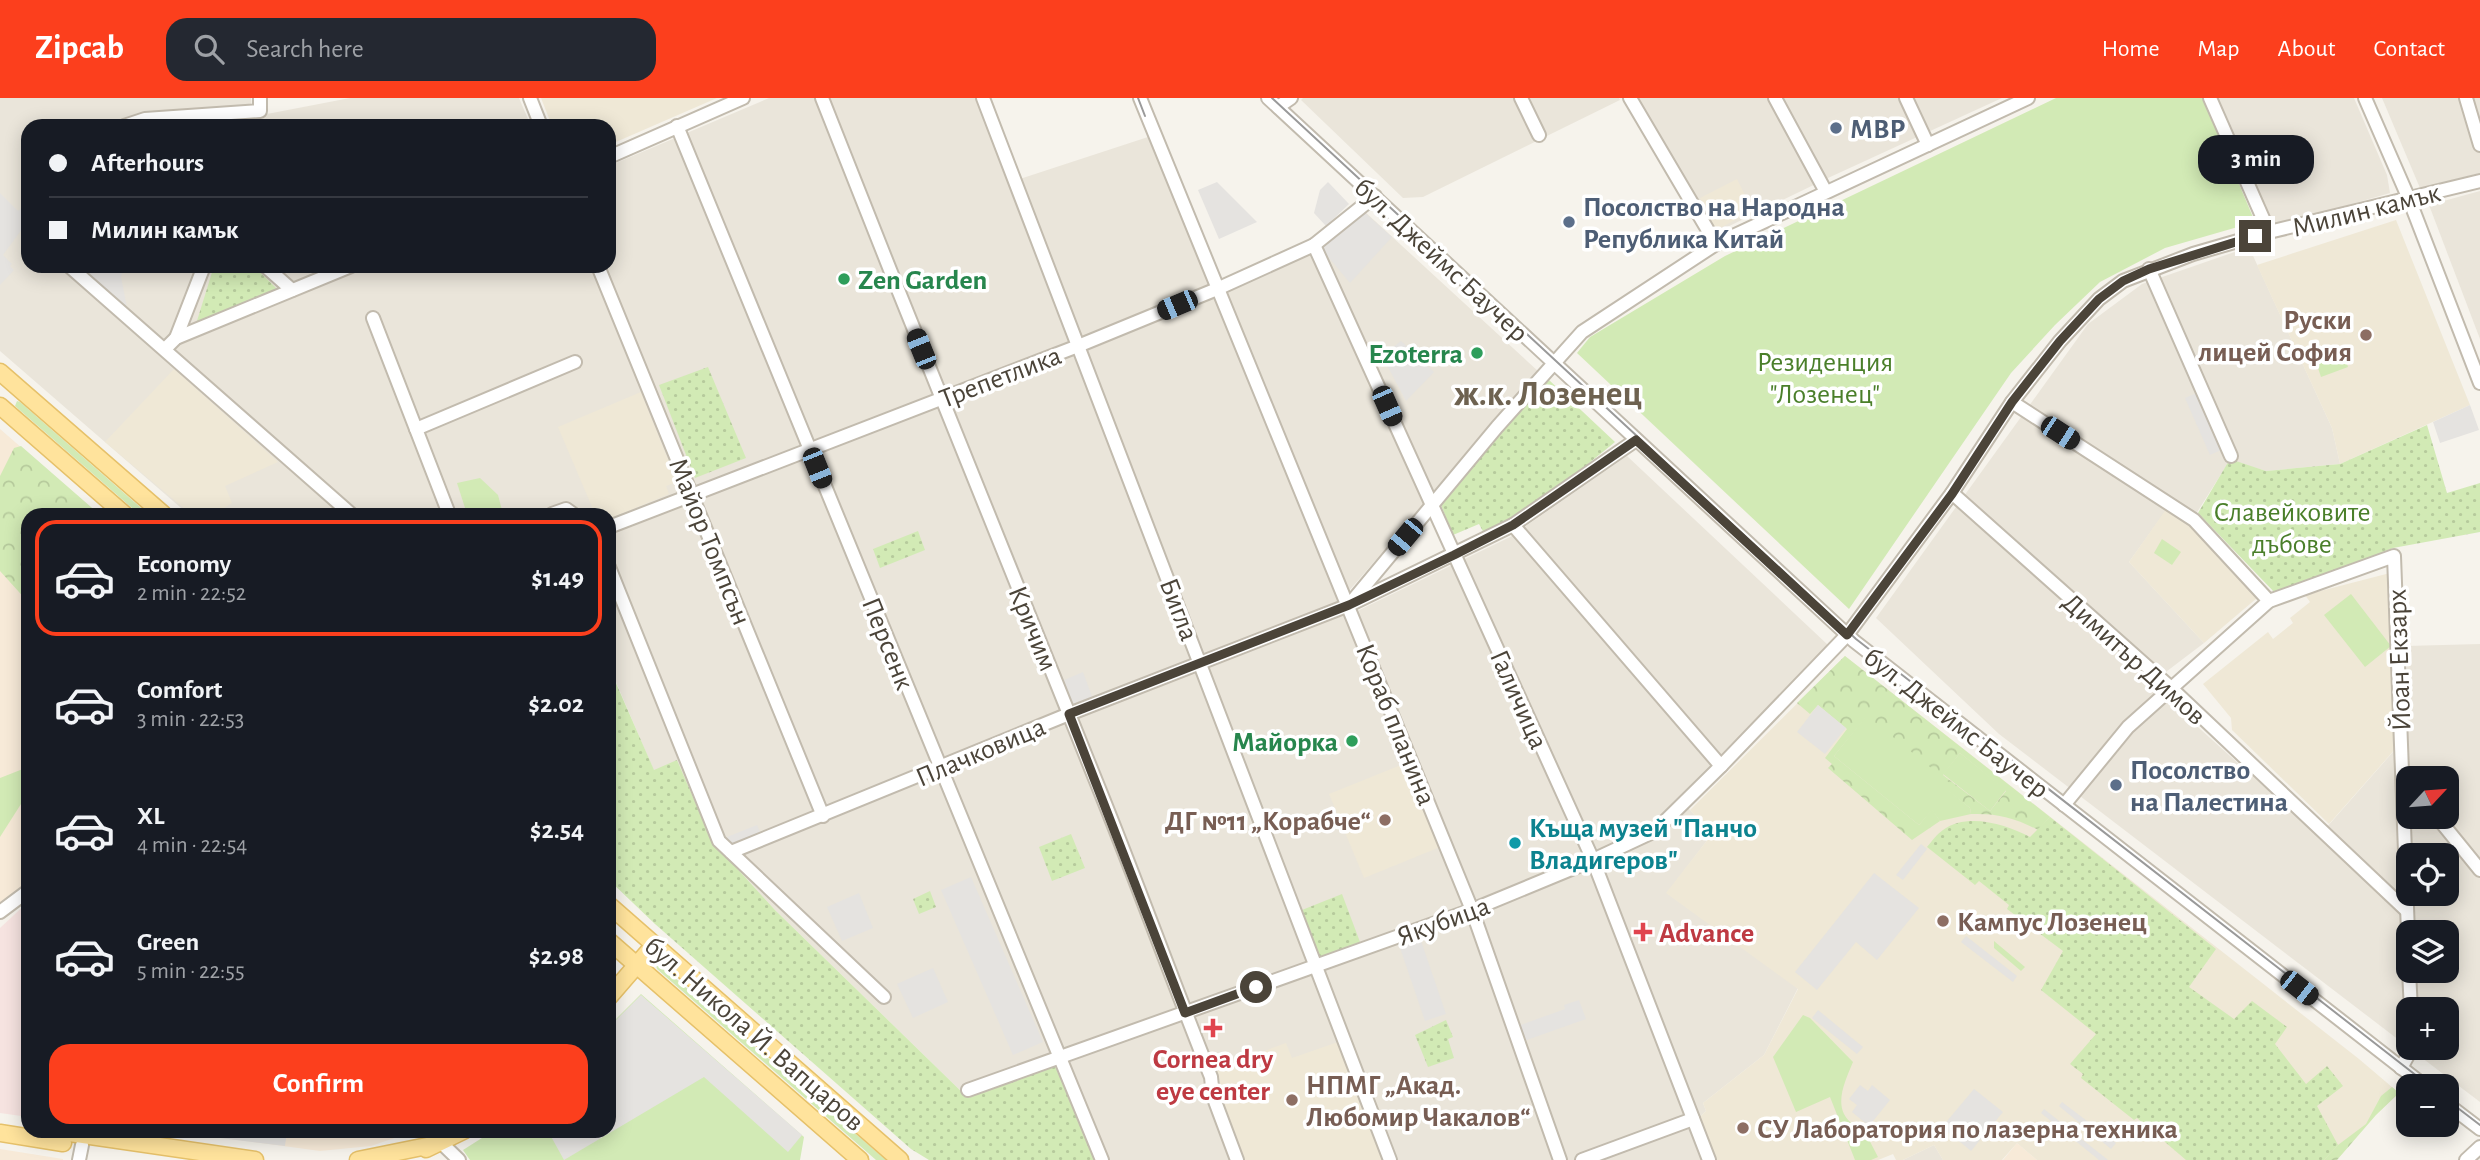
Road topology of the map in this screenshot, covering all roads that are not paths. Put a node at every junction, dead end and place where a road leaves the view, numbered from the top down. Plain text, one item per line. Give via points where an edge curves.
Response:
1 (260, 98) edge
2 (530, 98) edge
3 (743, 98) edge
4 (822, 98) edge
5 (983, 98) edge
6 (1140, 98) edge
7 (1291, 98) edge
8 (1521, 98) edge
9 (1630, 98) edge
10 (1775, 98) edge
11 (1906, 98) edge
12 (2028, 98) edge
13 (2210, 98) edge
14 (2365, 98) edge
15 (2466, 98) edge
16 (1273, 102) edge
17 (145, 119) edge
18 (538, 119) edge
19 (677, 126) junction
20 (1539, 135) dead end
21 (1928, 145) junction
22 (2480, 145) edge
23 (616, 154) edge
24 (2480, 181) edge
25 (1826, 192) junction
26 (1375, 196) junction
27 (2409, 199) junction
28 (2269, 232) junction
29 (1716, 244) junction
30 (1314, 245) junction
31 (2149, 269) junction
32 (77, 273) edge
33 (201, 273) edge
34 (273, 273) edge
35 (334, 273) edge
36 (601, 273) edge
37 (1217, 289) junction
38 (292, 290) junction
39 (373, 318) dead end
40 (176, 338) junction
41 (1078, 346) junction
42 (165, 349) junction
43 (575, 362) dead end
44 (1555, 364) junction
45 (6, 377) edge
46 (2480, 383) edge
47 (0, 395) edge
48 (941, 398) junction
49 (2012, 402) junction
50 (0, 406) edge
51 (416, 429) junction
52 (1636, 440) junction
53 (809, 448) junction
54 (2231, 456) dead end
55 (1952, 494) junction
56 (692, 495) junction
57 (1432, 506) junction
58 (117, 508) edge
59 (156, 508) edge
60 (345, 508) edge
61 (447, 508) edge
62 (616, 524) edge
63 (1513, 525) junction
64 (1454, 555) junction
65 (616, 584) edge
66 (2269, 601) junction
67 (1349, 605) junction
68 (1847, 635) junction
69 (1200, 662) junction
70 (2170, 687) junction
71 (1069, 714) junction
72 (1721, 766) junction
73 (2404, 766) edge
74 (940, 768) junction
75 (2064, 805) junction
76 (823, 816) junction
77 (2406, 830) edge
78 (2448, 830) edge
79 (731, 852) junction
80 (1593, 860) junction
81 (2480, 870) edge
82 (21, 896) edge
83 (1472, 910) junction
84 (616, 911) edge
85 (2407, 911) junction
86 (0, 912) edge
87 (2407, 920) edge
88 (654, 945) junction
89 (616, 947) edge
90 (636, 965) junction
91 (1316, 966) junction
92 (616, 989) edge
93 (884, 997) dead end
94 (1185, 1013) junction
95 (1059, 1059) junction
96 (2405, 1060) edge
97 (2401, 1068) junction
98 (2409, 1074) edge
99 (968, 1090) dead end
100 (2459, 1113) edge
101 (1693, 1119) junction
102 (0, 1124) edge
103 (21, 1127) edge
104 (2480, 1129) edge
105 (0, 1133) edge
106 (105, 1138) edge
107 (434, 1139) edge
108 (2480, 1147) edge
109 (80, 1153) edge
110 (182, 1160) edge
111 (255, 1160) edge
112 (358, 1160) edge
113 (406, 1160) edge
114 (458, 1160) edge
115 (860, 1160) edge
116 (900, 1160) edge
117 (1102, 1160) edge
118 (1237, 1160) edge
119 (1390, 1160) edge
120 (1560, 1160) edge
121 (1583, 1160) edge
122 (1709, 1160) edge
123 (2466, 1160) edge

1 - 17 street via 260,111
2 - 18 street
3 - 19 street
4 - 48 street, Кричим
5 - 41 street, Бигла
6 - 37 street, Кораб планина
7 - 16 street
8 - 20 street
9 - 29 street
10 - 25 street
11 - 21 street
12 - 21 street
13 - 28 street
14 - 27 street
15 - 22 street
16 - 26 street, бул. Джеймс Баучер
19 - 23 street
19 - 53 street, Персенк
21 - 25 street
24 - 27 street, Милин камък
25 - 29 street
26 - 30 street, Трепетлика
26 - 44 street, бул. Джеймс Баучер
27 - 28 street, Милин камък
27 - 46 street
28 - 31 street, Милин камък
29 - 44 street via 1583,332
30 - 37 street, Трепетлика
30 - 57 street, Галичица
31 - 49 street, Милин камък via 2099,299
31 - 54 street
32 - 42 street
33 - 40 street
34 - 38 street
35 - 38 street
36 - 56 street, Майор Томпсън
37 - 41 street, Трепетлика
37 - 67 street, Кораб планина
38 - 40 street
39 - 51 street
40 - 42 street
41 - 48 street, Трепетлика
41 - 69 street, Бигла
42 - 60 street
43 - 51 street
44 - 52 street, бул. Джеймс Баучер
44 - 57 street
45 - 47 main road
45 - 59 main road
48 - 53 street, Трепетлика
48 - 71 street, Кричим
49 - 55 street, Милин камък
49 - 66 street via 2194,520
50 - 58 main road
51 - 61 street
52 - 63 street, Плачковица
52 - 68 street, бул. Джеймс Баучер
53 - 56 street, Трепетлика
53 - 74 street, Персенк
55 - 68 street, Милин камък
55 - 70 street, Димитър Димов
56 - 62 street, Трепетлика
56 - 76 street, Майор Томпсън
57 - 64 street, Галичица
57 - 67 street
63 - 64 street, Плачковица
63 - 72 street
64 - 67 street, Плачковица
64 - 80 street, Галичица
65 - 79 street via 717,837
66 - 70 street
66 - 73 street, Йоан Екзарх via 2394,556
67 - 69 street, Плачковица
67 - 83 street, Кораб планина
68 - 72 street, Якубица
68 - 75 street, бул. Джеймс Баучер
69 - 71 street, Плачковица
69 - 91 street, Бигла
70 - 75 street via 2128,727
70 - 85 street, Димитър Димов
71 - 74 street, Плачковица
71 - 94 street, Кричим
72 - 80 street, Якубица via 1655,831
74 - 76 street, Плачковица
74 - 95 street, Персенк
75 - 97 street, бул. Джеймс Баучер
76 - 79 street, Плачковица
77 - 85 street, Йоан Екзарх
78 - 81 street
79 - 93 street
80 - 83 street, Якубица
80 - 101 street, Галичица
82 - 86 street
83 - 91 street, Якубица
83 - 120 street, Кораб планина
84 - 88 main road, бул. Никола Й. Вапцаров
85 - 87 street, Йоан Екзарх
88 - 90 main road
88 - 116 main road, бул. Никола Й. Вапцаров
89 - 90 main road, бул. Никола Й. Вапцаров
90 - 92 main road
90 - 115 main road, бул. Никола Й. Вапцаров
91 - 94 street, Якубица
91 - 119 street, Бигла
94 - 95 street, Якубица
94 - 118 street, Кричим
95 - 99 street, Якубица
95 - 117 street, Персенк
96 - 97 street
97 - 98 street, бул. Джеймс Баучер
100 - 104 street
101 - 121 street
101 - 122 street, Галичица
102 - 103 main road
105 - 109 main road
106 - 111 main road
107 - 112 main road
107 - 113 main road
107 - 114 street
108 - 123 street
109 - 110 main road

